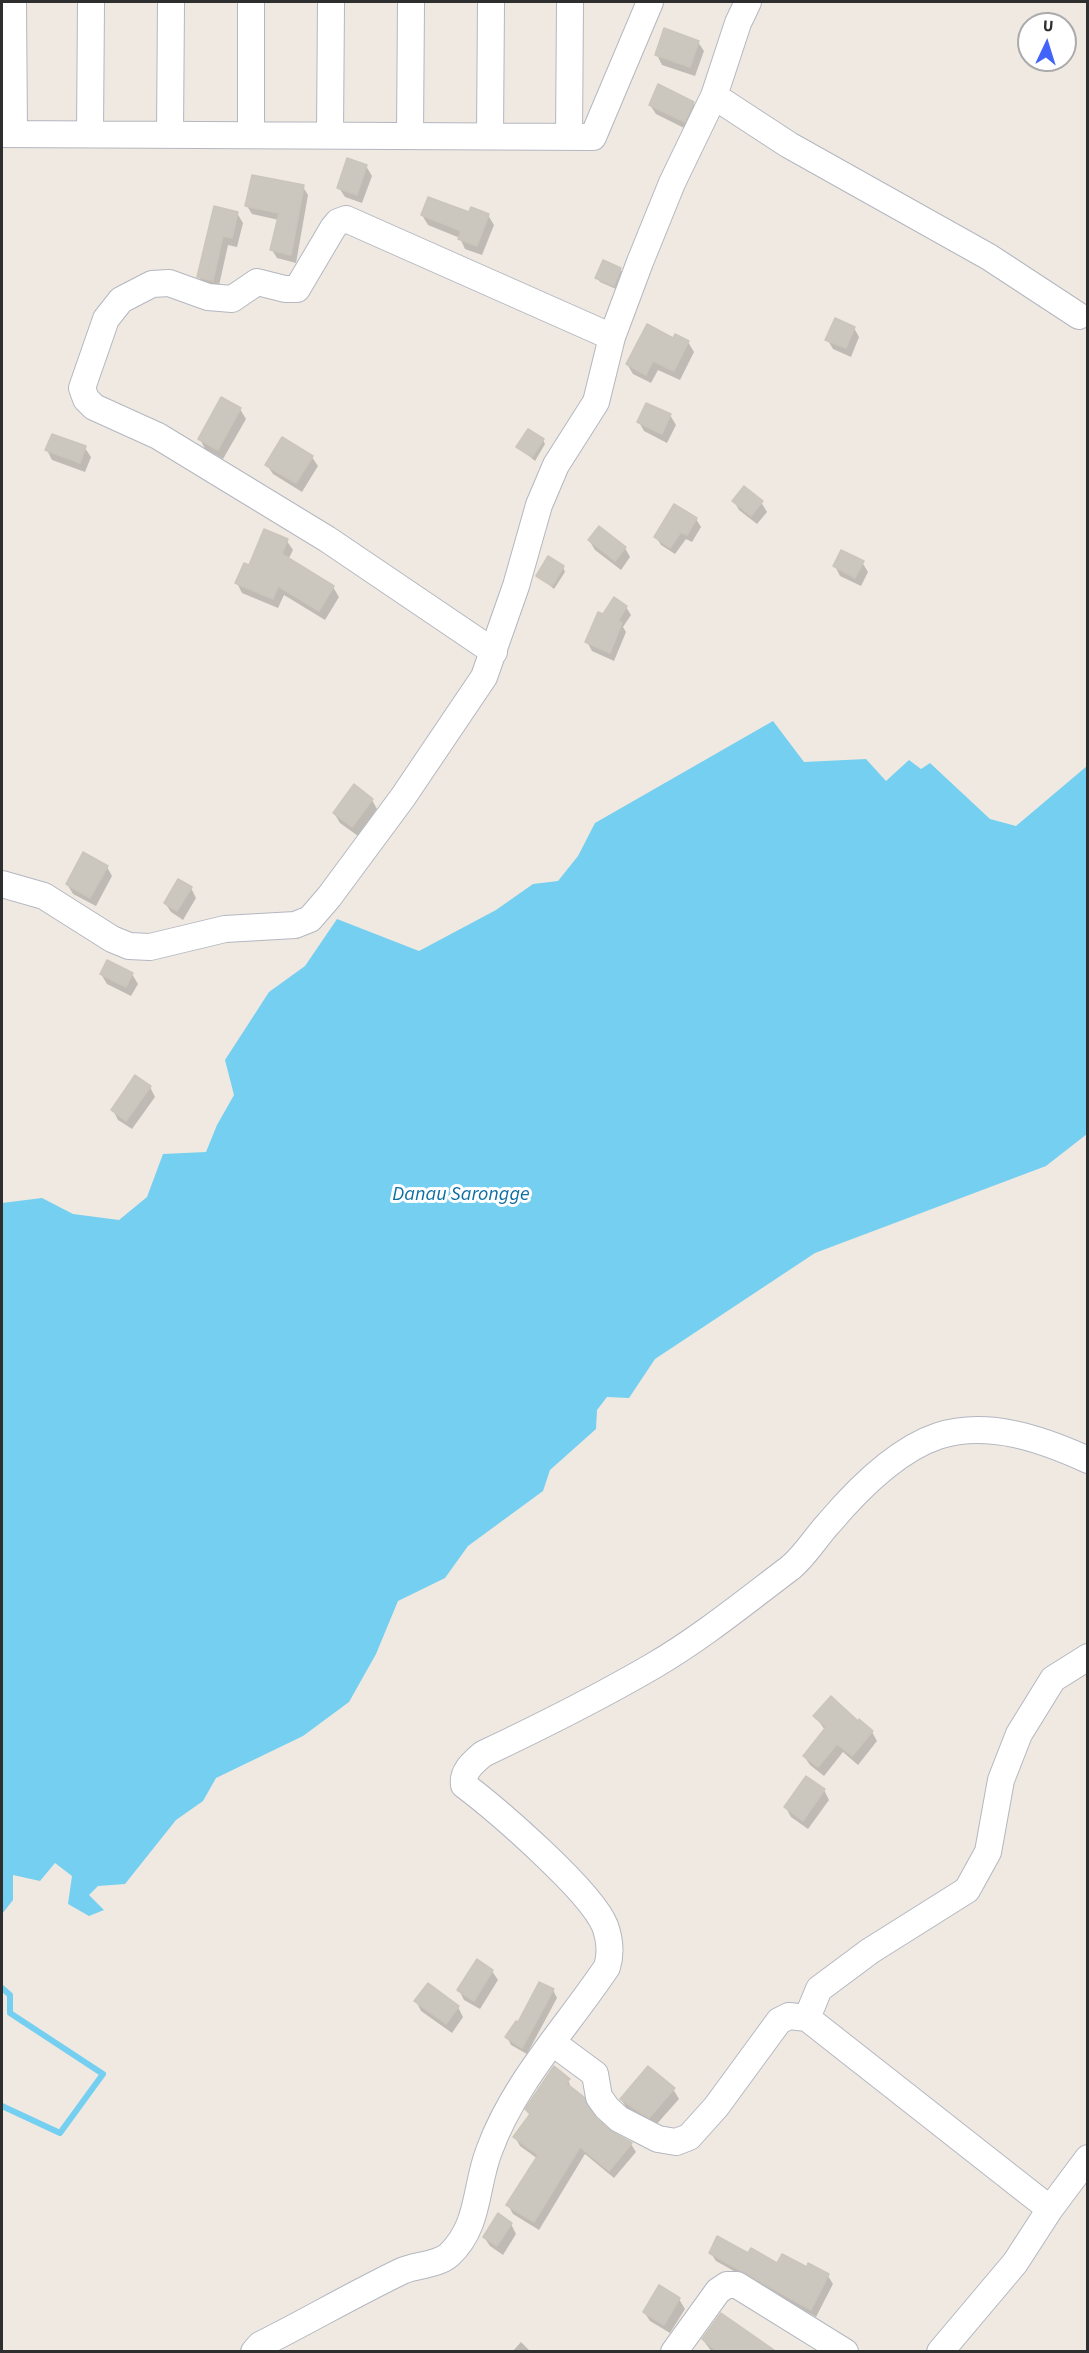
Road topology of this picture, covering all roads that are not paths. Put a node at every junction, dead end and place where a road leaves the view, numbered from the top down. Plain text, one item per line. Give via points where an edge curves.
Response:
1 (13, 2) edge
2 (91, 2) edge
3 (171, 2) edge
4 (251, 2) edge
5 (331, 2) edge
6 (411, 2) edge
7 (491, 2) edge
8 (570, 2) edge
9 (650, 2) edge
10 (748, 2) edge
11 (714, 96) junction
12 (8, 134) edge
13 (90, 134) junction
14 (170, 135) junction
15 (251, 135) junction
16 (330, 135) junction
17 (410, 136) junction
18 (490, 136) junction
19 (569, 137) junction
20 (1079, 316) dead end
21 (612, 337) junction
22 (494, 652) junction
23 (2, 884) edge
24 (1088, 1460) edge
25 (1088, 1657) edge
26 (807, 2018) junction
27 (553, 2043) junction
28 (1088, 2158) edge
29 (1050, 2209) junction
30 (254, 2352) edge
31 (674, 2352) edge
32 (845, 2352) edge
33 (940, 2352) edge

1 - 12 street
2 - 13 street
3 - 14 street
4 - 15 street
5 - 16 street
6 - 17 street
7 - 18 street
8 - 19 street
9 - 19 street via 593,137
10 - 11 street
11 - 20 street via 789,145 989,257
11 - 21 street via 654,225
12 - 13 street
13 - 14 street
14 - 15 street
15 - 16 street
16 - 17 street
17 - 18 street
18 - 19 street
21 - 22 street via 596,402 556,465 539,505
21 - 22 street via 346,219 333,228 297,289 257,282 232,299 220,300 170,283 152,284 121,300 106,320 82,388 94,407 158,436 327,539
22 - 23 street via 484,677 410,788 310,919 295,926 225,929 150,948 129,946 44,896
24 - 27 street via 1047,1442 985,1430 962,1431 922,1443 903,1454 848,1502 792,1566 710,1628 653,1666 483,1754 469,1767 463,1777 464,1785 572,1884 604,1925 610,1947 607,1967
25 - 26 street via 1053,1678 1019,1734 1001,1780 988,1852 967,1890 870,1951 819,1989
26 - 27 street via 789,2016 779,2021 716,2107 689,2137 676,2142 658,2139 619,2119 599,2097 594,2074
26 - 29 street
27 - 30 street via 501,2122 488,2152 475,2216 447,2257 410,2267 364,2289 260,2345
28 - 29 street
29 - 33 street via 1015,2264
31 - 32 street via 718,2291 727,2285 737,2285

